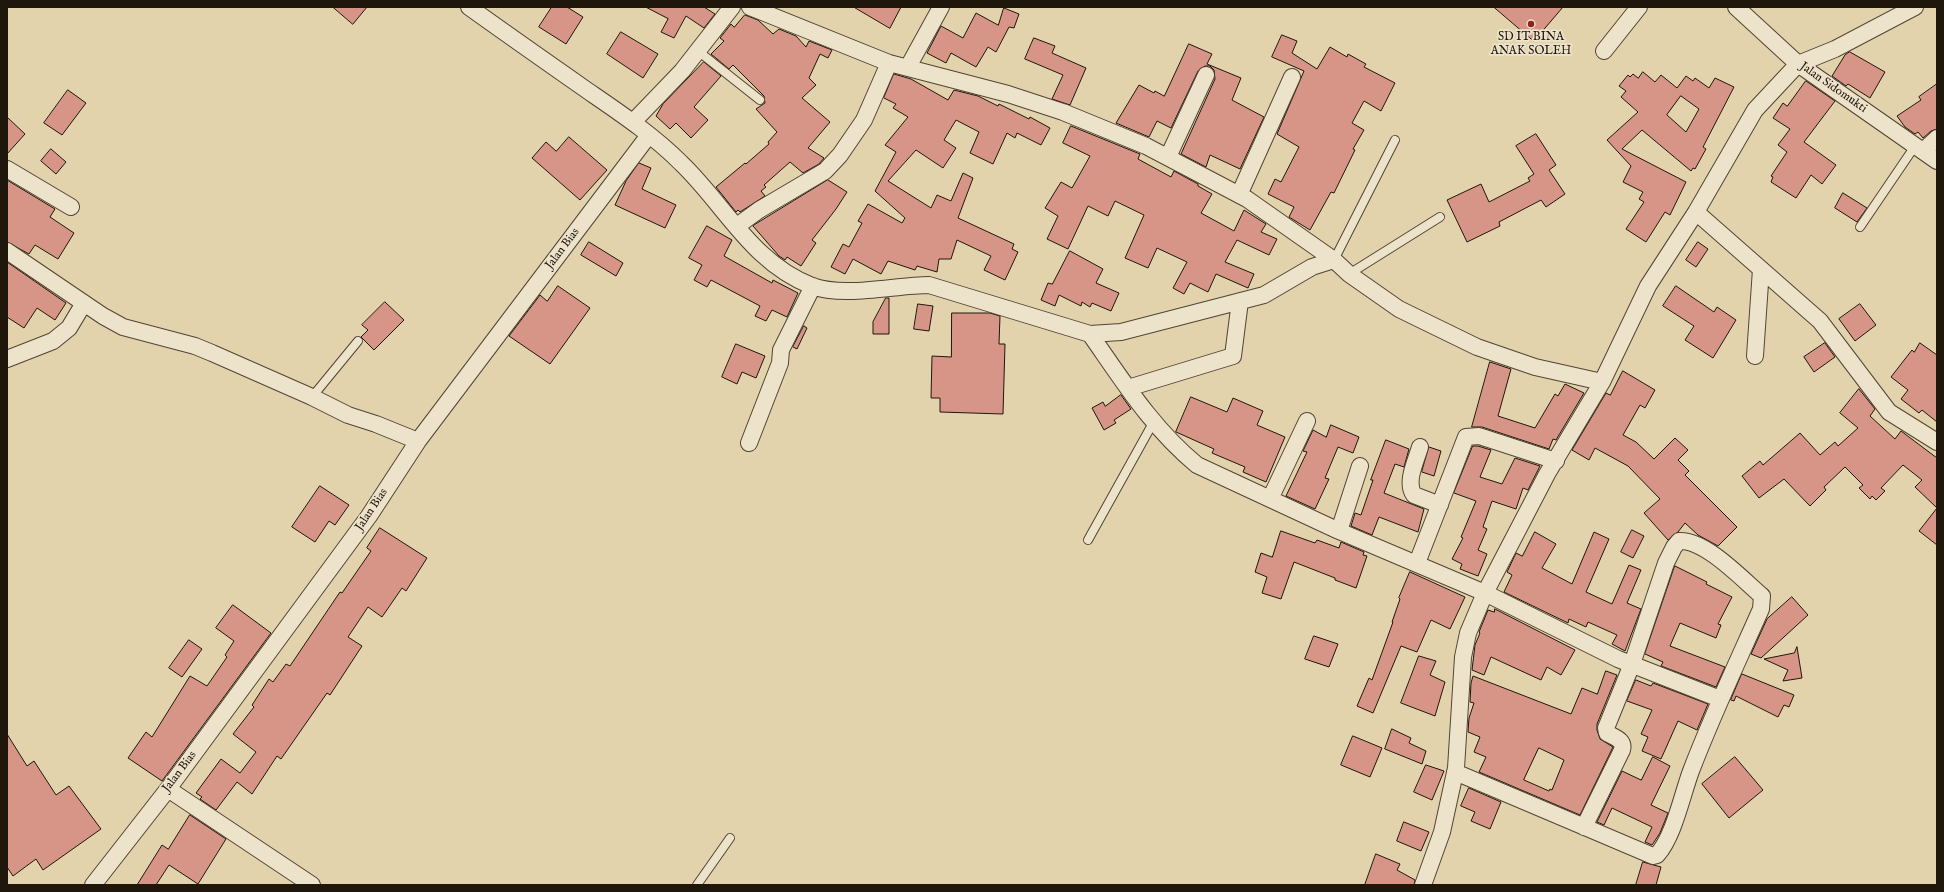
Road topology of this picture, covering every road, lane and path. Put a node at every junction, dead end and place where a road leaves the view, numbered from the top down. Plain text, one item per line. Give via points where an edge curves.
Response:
1 (469, 7) edge
2 (732, 7) edge
3 (750, 7) edge
4 (941, 7) edge
5 (1639, 7) edge
6 (1736, 7) edge
7 (1915, 7) edge
8 (1604, 51) dead end
9 (698, 52) junction
10 (888, 63) junction
11 (1798, 64) junction
12 (908, 67) junction
13 (1206, 75) dead end
14 (1292, 78) dead end
15 (760, 100) dead end
16 (633, 122) junction
17 (649, 135) junction
18 (1937, 138) edge
19 (1395, 140) dead end
20 (1919, 149) junction
21 (1168, 157) junction
22 (1937, 161) edge
23 (7, 169) edge
24 (1239, 195) junction
25 (71, 207) dead end
26 (1696, 212) junction
27 (1440, 217) dead end
28 (737, 226) junction
29 (1860, 227) dead end
30 (7, 250) edge
31 (1334, 260) junction
32 (1761, 269) junction
33 (1349, 274) junction
34 (813, 286) junction
35 (1240, 301) junction
36 (84, 303) junction
37 (1090, 334) junction
38 (358, 342) dead end
39 (1755, 356) dead end
40 (7, 359) edge
41 (1602, 382) junction
42 (1128, 388) junction
43 (312, 397) junction
44 (1307, 421) dead end
45 (1153, 423) junction
46 (418, 441) junction
47 (1937, 442) edge
48 (749, 443) dead end
49 (1420, 447) dead end
50 (1556, 461) junction
51 (1360, 466) dead end
52 (1270, 500) junction
53 (1440, 505) junction
54 (1339, 531) junction
55 (1088, 540) dead end
56 (1417, 563) junction
57 (1485, 593) junction
58 (1632, 664) junction
59 (1720, 699) junction
60 (1455, 772) junction
61 (168, 789) junction
62 (1584, 827) junction
63 (730, 838) dead end
64 (93, 885) edge
65 (312, 885) edge
66 (697, 885) edge
67 (1423, 885) edge

1 - 16 street
2 - 9 street
3 - 10 street
4 - 12 street
5 - 8 street
6 - 11 street, Jalan Sidomukti
7 - 11 street via 1834,49
9 - 15 lane
9 - 16 street
10 - 12 street
10 - 28 street via 864,120 826,171 759,210
11 - 20 street, Jalan Sidomukti
11 - 26 street via 1755,110
12 - 21 street via 1063,112
13 - 21 street
14 - 24 street
16 - 17 street
17 - 28 street via 682,163
17 - 46 street, Jalan Bias
18 - 20 street
19 - 31 lane
20 - 22 street, Jalan Sidomukti
20 - 29 lane
21 - 24 street
23 - 25 street
24 - 31 street
26 - 32 street
26 - 41 street via 1648,286
27 - 33 lane
28 - 34 street via 766,260 786,274
30 - 36 street
31 - 33 street
31 - 35 street via 1312,267 1264,295
32 - 39 street
32 - 47 street via 1820,321 1889,412
33 - 41 street via 1399,309 1477,347 1535,367
34 - 37 street via 830,290 882,290 908,285 929,285
34 - 48 street via 781,350 780,365
35 - 37 street via 1122,332
35 - 42 street via 1233,356
36 - 40 street via 69,328 53,341
36 - 43 street via 123,327 195,346
37 - 42 street
38 - 43 lane
41 - 50 street
42 - 45 street
43 - 46 street via 348,415
44 - 52 street
45 - 52 street via 1197,465
45 - 55 lane
46 - 61 street, Jalan Bias via 369,516
49 - 53 street via 1410,481 1412,491 1414,495
50 - 53 street via 1479,436 1466,436
50 - 57 street
51 - 54 street
52 - 54 street
53 - 56 street
54 - 56 street
56 - 57 street
57 - 58 street
57 - 60 street via 1468,633 1463,657
58 - 59 street
58 - 59 street via 1657,588 1674,547 1679,541 1698,546 1709,551 1762,596 1763,601
58 - 62 street via 1606,728 1607,733 1621,741 1623,747
59 - 62 street via 1690,773 1677,815 1657,855 1653,856
60 - 62 street
60 - 67 street via 1442,832
61 - 64 street, Jalan Bias
61 - 65 street
63 - 66 lane

